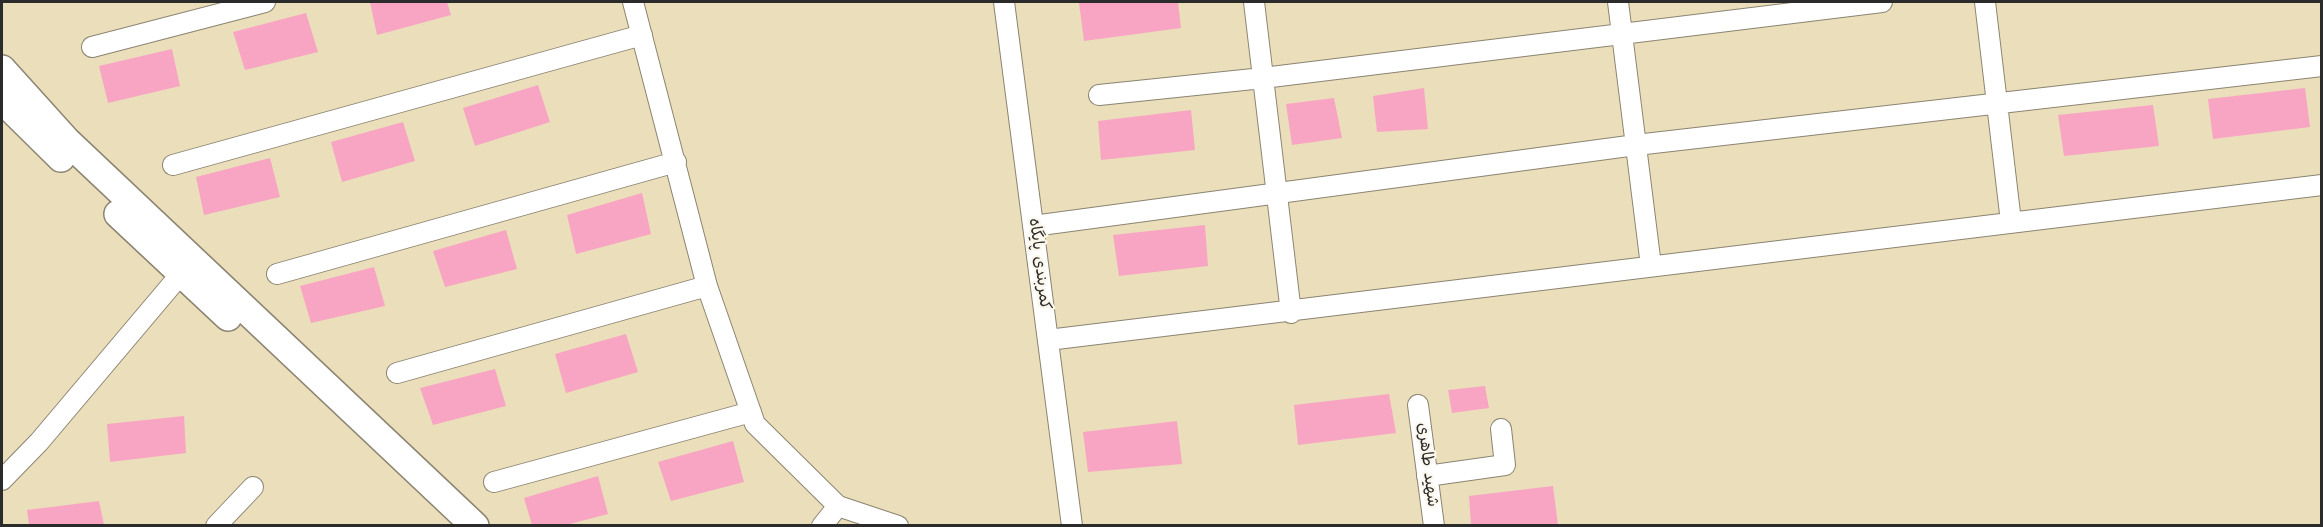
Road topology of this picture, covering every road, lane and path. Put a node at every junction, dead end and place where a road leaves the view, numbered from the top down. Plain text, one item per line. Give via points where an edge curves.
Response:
1 (265, 2) edge
2 (633, 2) edge
3 (1004, 2) edge
4 (1254, 2) edge
5 (1618, 2) edge
6 (1882, 2) edge
7 (1985, 2) edge
8 (1622, 33) junction
9 (642, 35) junction
10 (92, 47) dead end
11 (2322, 66) edge
12 (2, 69) edge
13 (1263, 78) junction
14 (1099, 95) dead end
15 (2, 100) edge
16 (1997, 104) junction
17 (1636, 146) junction
18 (676, 162) junction
19 (172, 165) dead end
20 (2322, 186) edge
21 (1278, 194) junction
22 (2011, 222) junction
23 (1033, 226) junction
24 (1651, 266) junction
25 (277, 274) dead end
26 (180, 275) junction
27 (706, 286) junction
28 (1291, 313) junction
29 (1048, 340) junction
30 (397, 373) dead end
31 (1418, 405) dead end
32 (751, 412) junction
33 (1501, 429) dead end
34 (1427, 476) junction
35 (2, 480) edge
36 (494, 482) dead end
37 (253, 487) dead end
38 (838, 506) junction
39 (216, 525) edge
40 (450, 525) edge
41 (476, 525) edge
42 (822, 525) edge
43 (898, 525) edge
44 (1072, 525) edge
45 (1434, 525) edge

1 - 10 street
2 - 9 street
3 - 23 street, کمربندی پایگاه
4 - 13 street
5 - 8 street
6 - 8 street
7 - 16 street
8 - 13 street
8 - 17 street
9 - 18 street
9 - 19 street
11 - 16 street
12 - 41 street via 67,141
13 - 14 street
13 - 21 street
15 - 26 street
16 - 17 street
16 - 22 street
17 - 21 street
17 - 24 street
18 - 25 street
18 - 27 street
20 - 22 street
21 - 23 street
21 - 28 street
22 - 24 street
23 - 29 street, کمربندی پایگاه
24 - 28 street
26 - 35 street via 47,433
26 - 40 street
27 - 30 street
27 - 32 street
28 - 29 street
29 - 44 street, کمربندی پایگاه
31 - 34 street, شهید طاهری
32 - 36 street
32 - 38 street via 755,424
33 - 34 street via 1505,465
34 - 45 street, شهید طاهری
37 - 39 street
38 - 42 street
38 - 43 street

